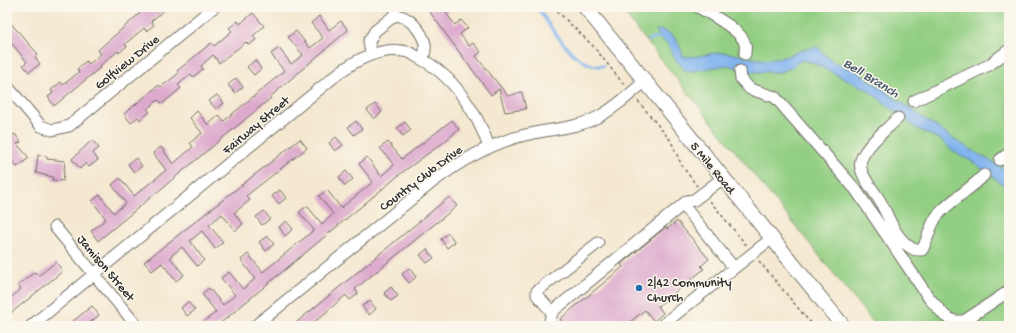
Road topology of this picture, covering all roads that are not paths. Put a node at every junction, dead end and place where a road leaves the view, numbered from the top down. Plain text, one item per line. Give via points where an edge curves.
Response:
1 (214, 7) edge
2 (585, 7) edge
3 (698, 7) edge
4 (1009, 50) edge
5 (371, 54) junction
6 (745, 54) dead end
7 (423, 60) junction
8 (740, 71) dead end
9 (645, 81) junction
10 (7, 86) edge
11 (914, 101) dead end
12 (898, 118) dead end
13 (490, 147) junction
14 (984, 175) dead end
15 (723, 178) junction
16 (683, 205) junction
17 (55, 227) dead end
18 (772, 238) junction
19 (598, 243) dead end
20 (734, 268) junction
21 (95, 274) junction
22 (1009, 291) edge
23 (552, 312) junction
24 (668, 324) edge
25 (31, 326) edge
26 (137, 326) edge
27 (256, 326) edge
28 (549, 326) edge
29 (843, 326) edge

1 - 10 street, Golfview Drive via 69,126 52,130 41,126
2 - 9 main road, 5 Mile Road
3 - 6 street via 741,36 745,44
4 - 11 street via 988,65
5 - 7 street, Fairway Street via 409,52
5 - 7 street via 369,41 375,31 395,15 407,19 421,34 425,45
5 - 21 street, Fairway Street via 354,61 340,72
7 - 13 street, Fairway Street via 437,68 452,84
8 - 22 street via 741,79 750,89 775,97 856,190 929,298 945,316 954,322 964,321
9 - 13 street, Country Club Drive via 607,111 586,122 524,135
9 - 15 main road, 5 Mile Road
12 - 14 street via 867,150 861,161 862,174 880,202 888,221 913,250 922,250 926,244 928,231 937,217
13 - 27 street, Country Club Drive via 464,160 435,180
15 - 16 street via 694,200
15 - 18 main road, 5 Mile Road
16 - 20 street
16 - 23 street
17 - 21 street, Jamison Street
18 - 20 street
18 - 29 main road, 5 Mile Road
19 - 23 street via 537,291 537,295
20 - 24 street
21 - 25 street, Fairway Street
21 - 26 street, Jamison Street
23 - 28 street

